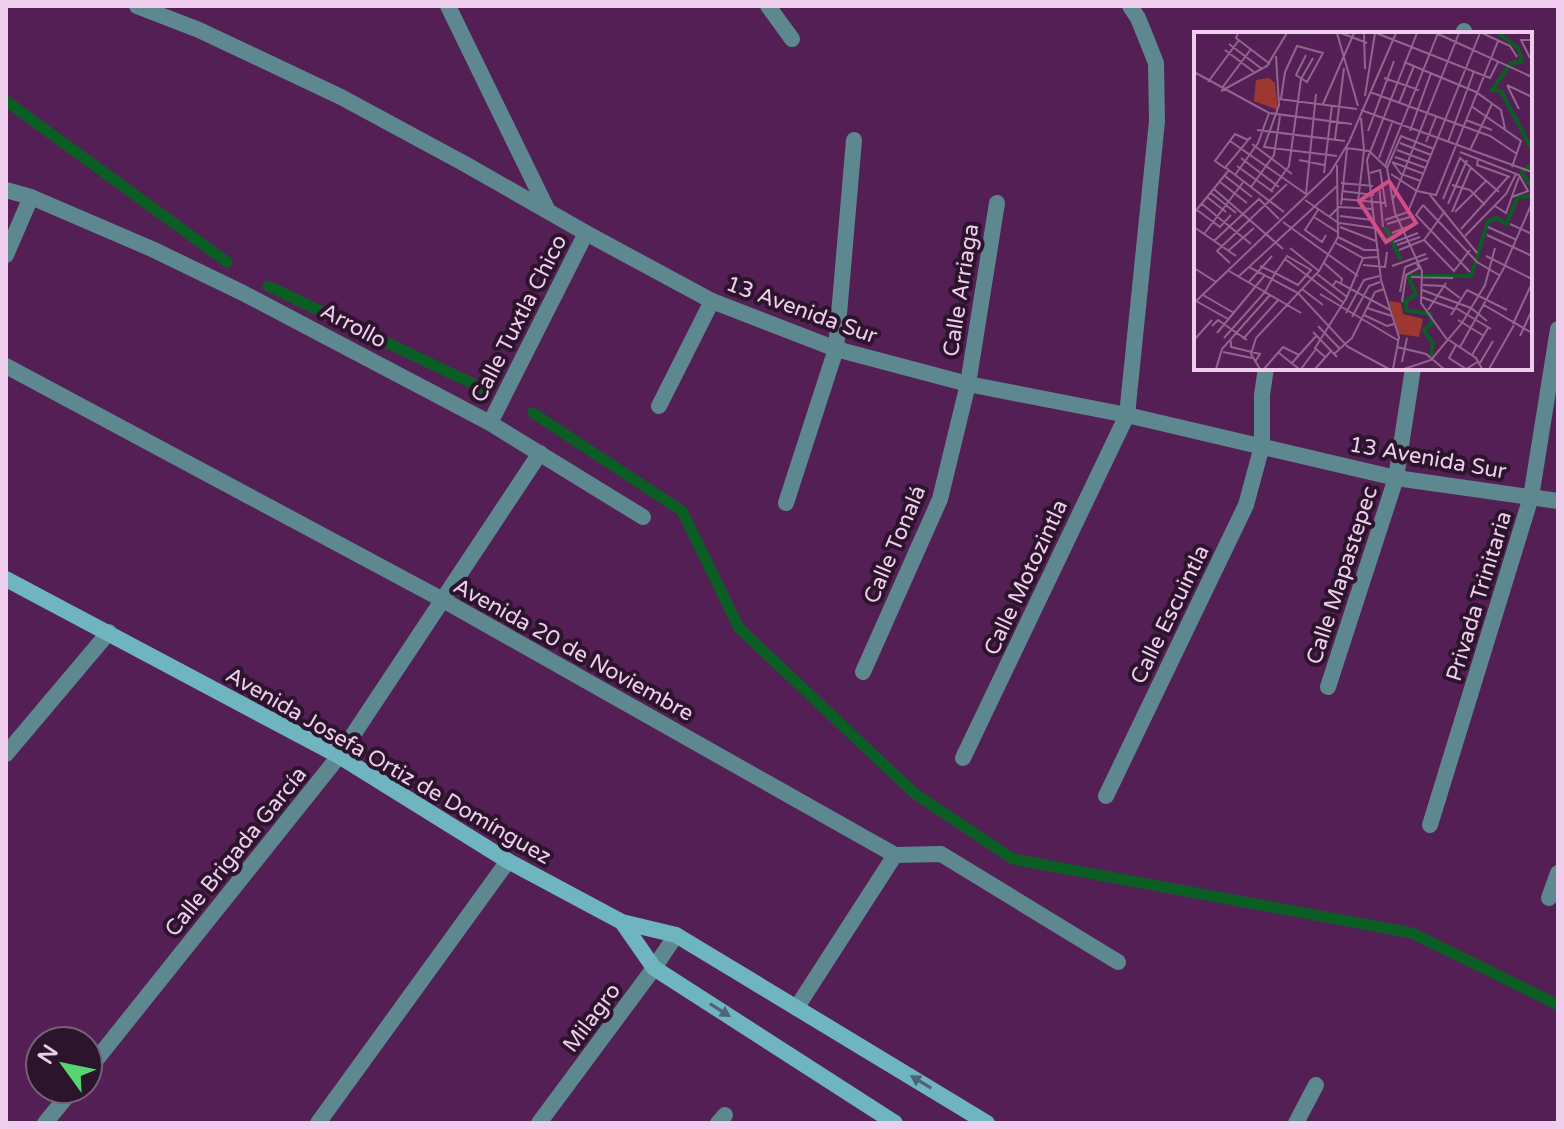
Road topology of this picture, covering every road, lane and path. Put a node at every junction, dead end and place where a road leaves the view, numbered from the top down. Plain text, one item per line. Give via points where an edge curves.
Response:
1 (137, 6) edge
2 (768, 6) edge
3 (449, 7) edge
4 (1134, 12) edge
5 (792, 39) dead end
6 (854, 140) dead end
7 (6, 190) edge
8 (31, 197) junction
9 (997, 203) dead end
10 (547, 209) junction
11 (586, 233) junction
12 (6, 255) edge
13 (712, 301) junction
14 (1558, 329) edge
15 (836, 349) junction
16 (6, 366) edge
17 (1266, 370) edge
18 (1413, 370) edge
19 (968, 384) junction
20 (659, 406) dead end
21 (1127, 415) junction
22 (490, 423) junction
23 (1262, 446) junction
24 (540, 453) junction
25 (1396, 478) junction
26 (1531, 497) junction
27 (1558, 501) edge
28 (786, 503) dead end
29 (643, 517) dead end
30 (6, 579) edge
31 (443, 600) junction
32 (109, 632) junction
33 (863, 672) dead end
34 (1328, 687) dead end
35 (6, 754) edge
36 (339, 756) junction
37 (963, 758) dead end
38 (1106, 796) dead end
39 (1430, 825) dead end
40 (895, 855) junction
41 (508, 861) junction
42 (1558, 873) edge
43 (1549, 898) dead end
44 (622, 922) junction
45 (676, 935) junction
46 (1118, 962) dead end
47 (654, 968) junction
48 (797, 1007) junction
49 (104, 1050) edge
50 (1316, 1085) dead end
51 (60, 1105) edge
52 (45, 1123) edge
53 (318, 1123) edge
54 (539, 1123) edge
55 (895, 1123) edge
56 (987, 1123) edge
57 (1296, 1123) edge

1 - 10 street, 13 Avenida Sur via 341,97
2 - 5 street
3 - 10 street
4 - 21 street, Calle Motozintla via 1156,63 1157,121
6 - 15 street
7 - 8 street, Arrollo
8 - 12 street
8 - 22 street, Arrollo via 243,293
9 - 19 street, Calle Arriaga
10 - 11 street, 13 Avenida Sur
11 - 13 street, 13 Avenida Sur
11 - 22 street, Calle Tuxtla Chico
13 - 15 street, 13 Avenida Sur
13 - 20 street
14 - 26 street, Privada Trinitaria
15 - 19 street, 13 Avenida Sur
15 - 28 street
16 - 31 street, Avenida 20 de Noviembre
17 - 23 street, Calle Escuintla
18 - 25 street, Calle Mapastepec
19 - 21 street, 13 Avenida Sur
19 - 33 street, Calle Tonalá via 940,499
21 - 23 street, 13 Avenida Sur
21 - 37 street, Calle Motozintla
22 - 24 street, Arrollo
23 - 25 street, 13 Avenida Sur
23 - 38 street, Calle Escuintla via 1246,505
24 - 29 street, Arrollo
24 - 31 street, Calle Brigada García
25 - 26 street, 13 Avenida Sur
25 - 34 street, Calle Mapastepec
26 - 27 street, 13 Avenida Sur
26 - 39 street, Privada Trinitaria
30 - 32 main road, Avenida Josefa Ortiz de Domínguez
31 - 36 street, Calle Brigada García
31 - 40 street, Avenida 20 de Noviembre
32 - 35 street
32 - 36 main road, Avenida Josefa Ortiz de Domínguez
36 - 41 main road, Avenida Josefa Ortiz de Domínguez
36 - 49 street, Calle Brigada García
40 - 46 street via 941,854
40 - 48 street
41 - 44 main road, Avenida Josefa Ortiz de Domínguez
41 - 53 street
42 - 43 street
44 - 45 main road, Avenida Josefa Ortiz de Domínguez
44 - 47 main road, Avenida Josefa Ortiz de Domínguez
45 - 47 street, Milagro
45 - 48 main road, Avenida Josefa Ortiz de Domínguez
47 - 54 street, Milagro
47 -> 55 main road, Avenida Josefa Ortiz de Domínguez
56 -> 48 main road, Avenida Josefa Ortiz de Domínguez
50 - 57 street
51 - 52 street

